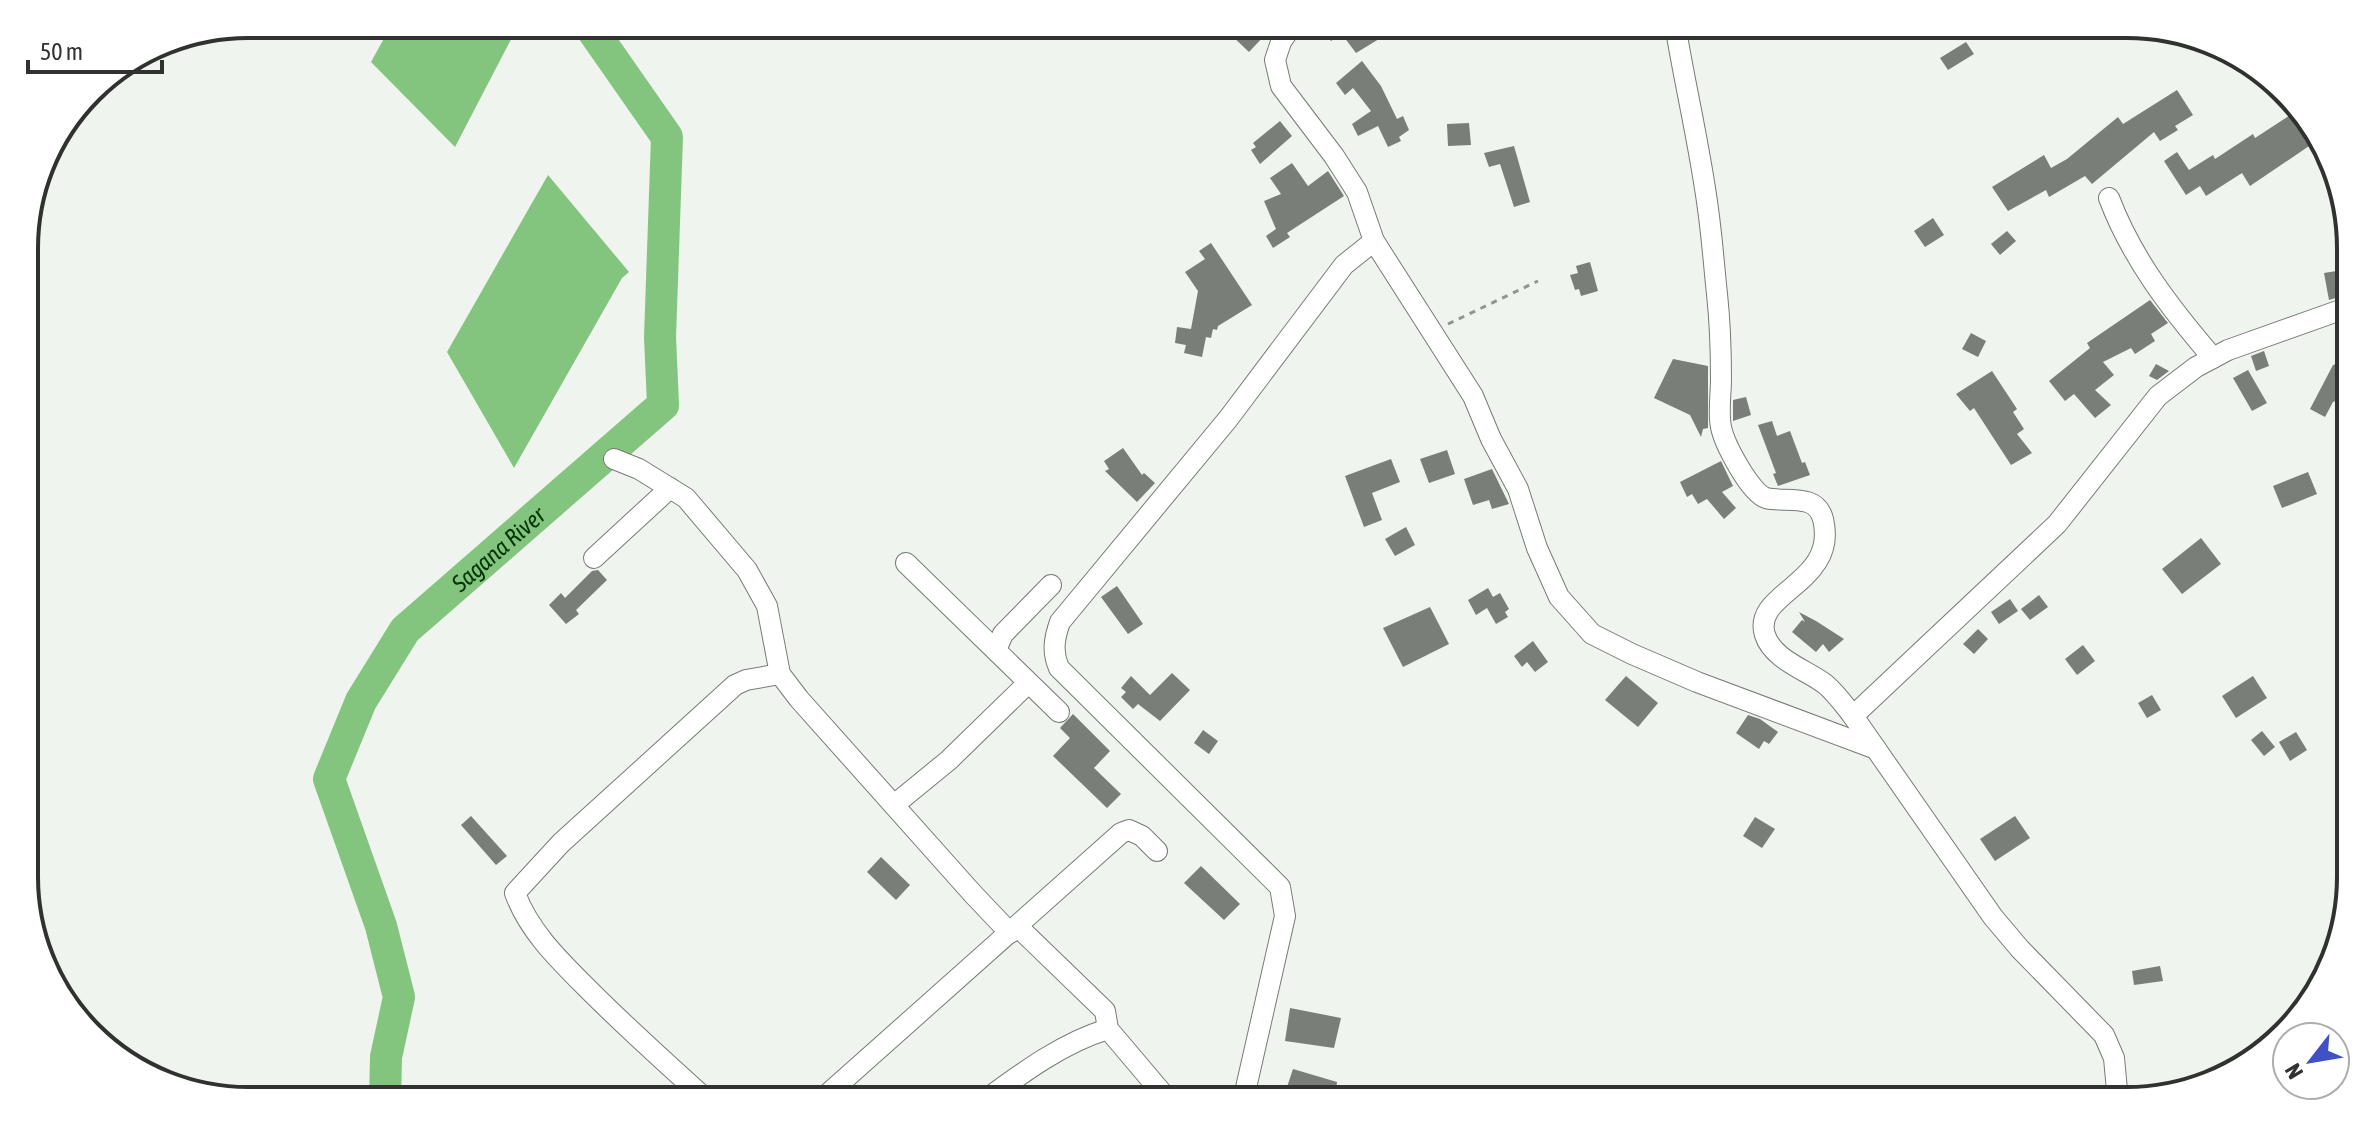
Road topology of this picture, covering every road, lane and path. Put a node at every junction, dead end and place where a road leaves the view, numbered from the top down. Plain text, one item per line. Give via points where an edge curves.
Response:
1 (1284, 38) edge
2 (1677, 38) edge
3 (2109, 198) dead end
4 (1374, 241) junction
5 (1538, 281) dead end
6 (1418, 310) junction
7 (2337, 311) edge
8 (2213, 358) junction
9 (614, 459) dead end
10 (670, 488) junction
11 (594, 558) dead end
12 (906, 563) dead end
13 (1051, 585) dead end
14 (996, 650) junction
15 (780, 674) junction
16 (1027, 684) junction
17 (1059, 712) dead end
18 (1853, 716) junction
19 (1876, 749) junction
20 (894, 805) junction
21 (1157, 851) dead end
22 (1014, 929) junction
23 (1108, 1029) junction
24 (692, 1087) edge
25 (836, 1087) edge
26 (1004, 1087) edge
27 (1157, 1087) edge
28 (1246, 1087) edge
29 (2117, 1087) edge

1 - 4 street via 1275,60 1281,86 1357,192
2 - 18 street via 1708,209 1721,335 1721,427 1756,490 1764,497 1807,500 1822,515 1825,530 1811,573 1771,606 1765,636 1793,665 1829,688
3 - 8 street via 2121,230 2165,302
4 - 6 street
4 - 28 street via 1344,265 1255,384 1060,622 1055,636 1059,668 1280,887 1285,916
5 - 6 path via 1443,326
6 - 19 street via 1473,396 1518,489 1559,597 1592,634 1697,682
7 - 8 street
8 - 18 street via 2158,396 2057,524
9 - 10 street
10 - 11 street
10 - 15 street via 686,498 758,587 767,606
12 - 14 street
13 - 14 street via 1003,634
14 - 16 street
15 - 20 street
15 - 24 street via 735,685 561,843 515,893 522,914 559,960
16 - 17 street
16 - 20 street
18 - 19 street
19 - 29 street via 1993,917 2104,1035 2114,1058
20 - 22 street
21 - 22 street via 1142,836 1129,830 1121,833
22 - 23 street via 1105,1011
22 - 25 street
23 - 26 street via 1045,1058
23 - 27 street

